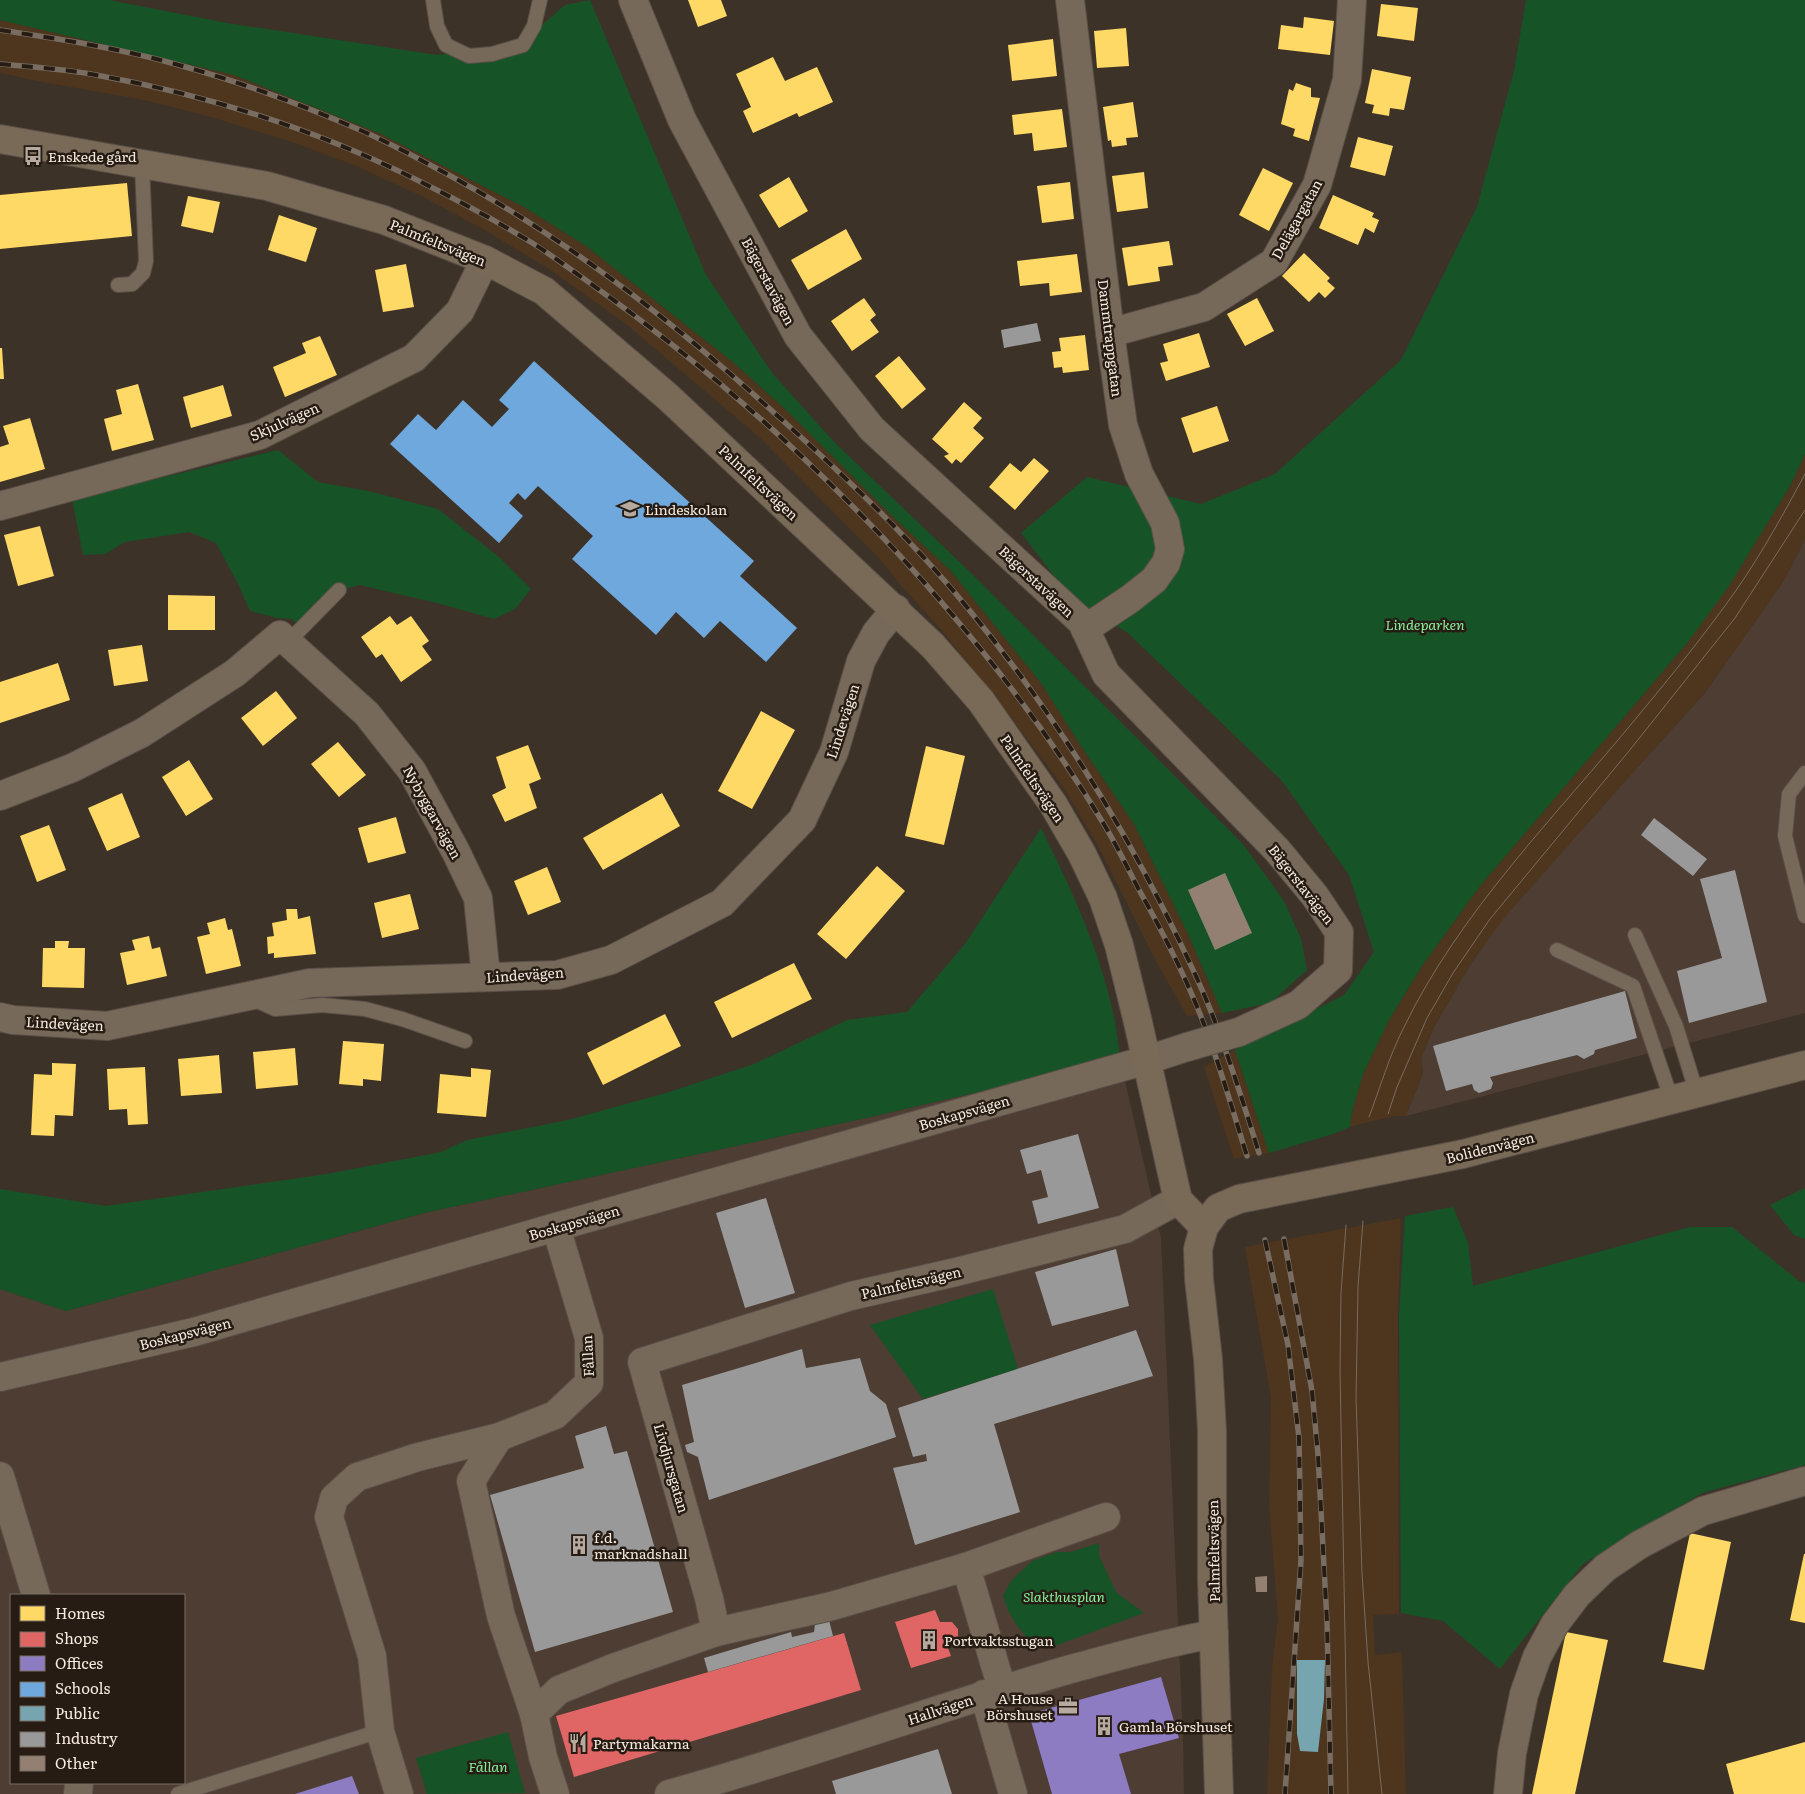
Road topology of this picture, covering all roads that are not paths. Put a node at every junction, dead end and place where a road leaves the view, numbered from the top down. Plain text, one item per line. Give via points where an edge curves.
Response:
1 (433, 0) edge
2 (540, 0) edge
3 (633, 0) edge
4 (1070, 0) edge
5 (1352, 0) edge
6 (0, 139) edge
7 (142, 164) junction
8 (485, 260) junction
9 (118, 285) dead end
10 (1110, 333) junction
11 (0, 506) edge
12 (339, 590) dead end
13 (896, 609) junction
14 (1085, 629) junction
15 (284, 639) junction
16 (1805, 772) edge
17 (0, 796) edge
18 (1805, 916) edge
19 (1635, 935) dead end
20 (1557, 950) dead end
21 (486, 977) junction
22 (247, 996) junction
23 (0, 1017) edge
24 (465, 1041) dead end
25 (1148, 1060) junction
26 (1805, 1065) edge
27 (1684, 1098) junction
28 (1178, 1200) junction
29 (556, 1227) junction
30 (1201, 1238) junction
31 (642, 1362) joint
32 (0, 1378) edge
33 (498, 1437) junction
34 (0, 1476) edge
35 (1805, 1481) edge
36 (1106, 1516) dead end
37 (966, 1567) junction
38 (36, 1594) edge
39 (716, 1632) junction
40 (1214, 1634) junction
41 (993, 1691) junction
42 (534, 1714) junction
43 (380, 1731) junction
44 (748, 1784) edge
45 (178, 1794) edge
46 (399, 1794) edge
47 (555, 1794) edge
48 (669, 1794) edge
49 (1013, 1794) edge
50 (1219, 1794) edge
51 (1508, 1794) edge

1 - 2 lane via 437,26 446,45 469,56 492,54 523,45 534,26
3 - 14 street, Bägerstavägen via 682,120 798,336 872,428 1082,622
4 - 10 street, Dammtrappgatan
5 - 10 street, Delägargatan via 1347,80 1317,185 1274,262 1204,307
6 - 7 street, Palmfeltsvägen
7 - 8 street, Palmfeltsvägen via 267,186 384,220
7 - 9 lane via 146,262 142,273 132,284
8 - 11 street, Skjulvägen via 460,311 414,358 260,435
8 - 13 street, Palmfeltsvägen via 544,291 668,397
10 - 14 street, Dammtrappgatan via 1123,425 1139,474 1165,523 1170,549 1166,563 1154,580
12 - 15 lane
13 - 21 street, Lindevägen via 876,633 861,661 834,752 802,820 722,903 611,960 556,975
13 - 25 street, Palmfeltsvägen via 981,701 1053,804 1082,854 1103,898 1119,945
14 - 25 street, Bägerstavägen, bridge via 1106,674 1277,850 1315,896 1339,932 1338,970 1298,1005 1239,1032
15 - 17 street via 142,733 72,768
15 - 21 street, Nybyggarvägen via 368,714 412,771 478,898
16 - 18 lane via 1789,794 1785,836
19 - 27 lane via 1676,1026
20 - 27 lane via 1633,986
21 - 22 street, Lindevägen via 310,983
22 - 23 street, Lindevägen via 107,1026
22 - 24 lane via 275,1009 322,1005 365,1009
25 - 28 street, Palmfeltsvägen
25 - 29 street, Boskapsvägen
26 - 27 street, Bolidenvägen
27 - 30 street, Bolidenvägen via 1463,1154 1239,1199 1218,1208
28 - 30 street
28 - 31 street, Palmfeltsvägen via 1125,1228 851,1296
29 - 32 street, Boskapsvägen via 194,1332
29 - 33 street, Fållan via 589,1338 589,1383 556,1415
30 - 40 street, Palmfeltsvägen via 1199,1279 1211,1422
31 - 39 street, Livdjursgatan
33 - 42 street via 471,1481 501,1616
33 - 43 street, Fållan via 418,1457 357,1477 334,1498 329,1517 372,1656
34 - 38 street
35 - 51 street via 1703,1511 1639,1545 1605,1568 1577,1595 1537,1656 1524,1694 1512,1753
36 - 37 street
37 - 39 street via 832,1606
37 - 41 street
39 - 42 street via 559,1690
40 - 41 street, Hallvägen via 1169,1642
40 - 50 street, Palmfeltsvägen
41 - 44 street, Hallvägen
41 - 49 street
42 - 47 street
43 - 45 lane
43 - 46 street, Fållan
44 - 48 street, Hallvägen

